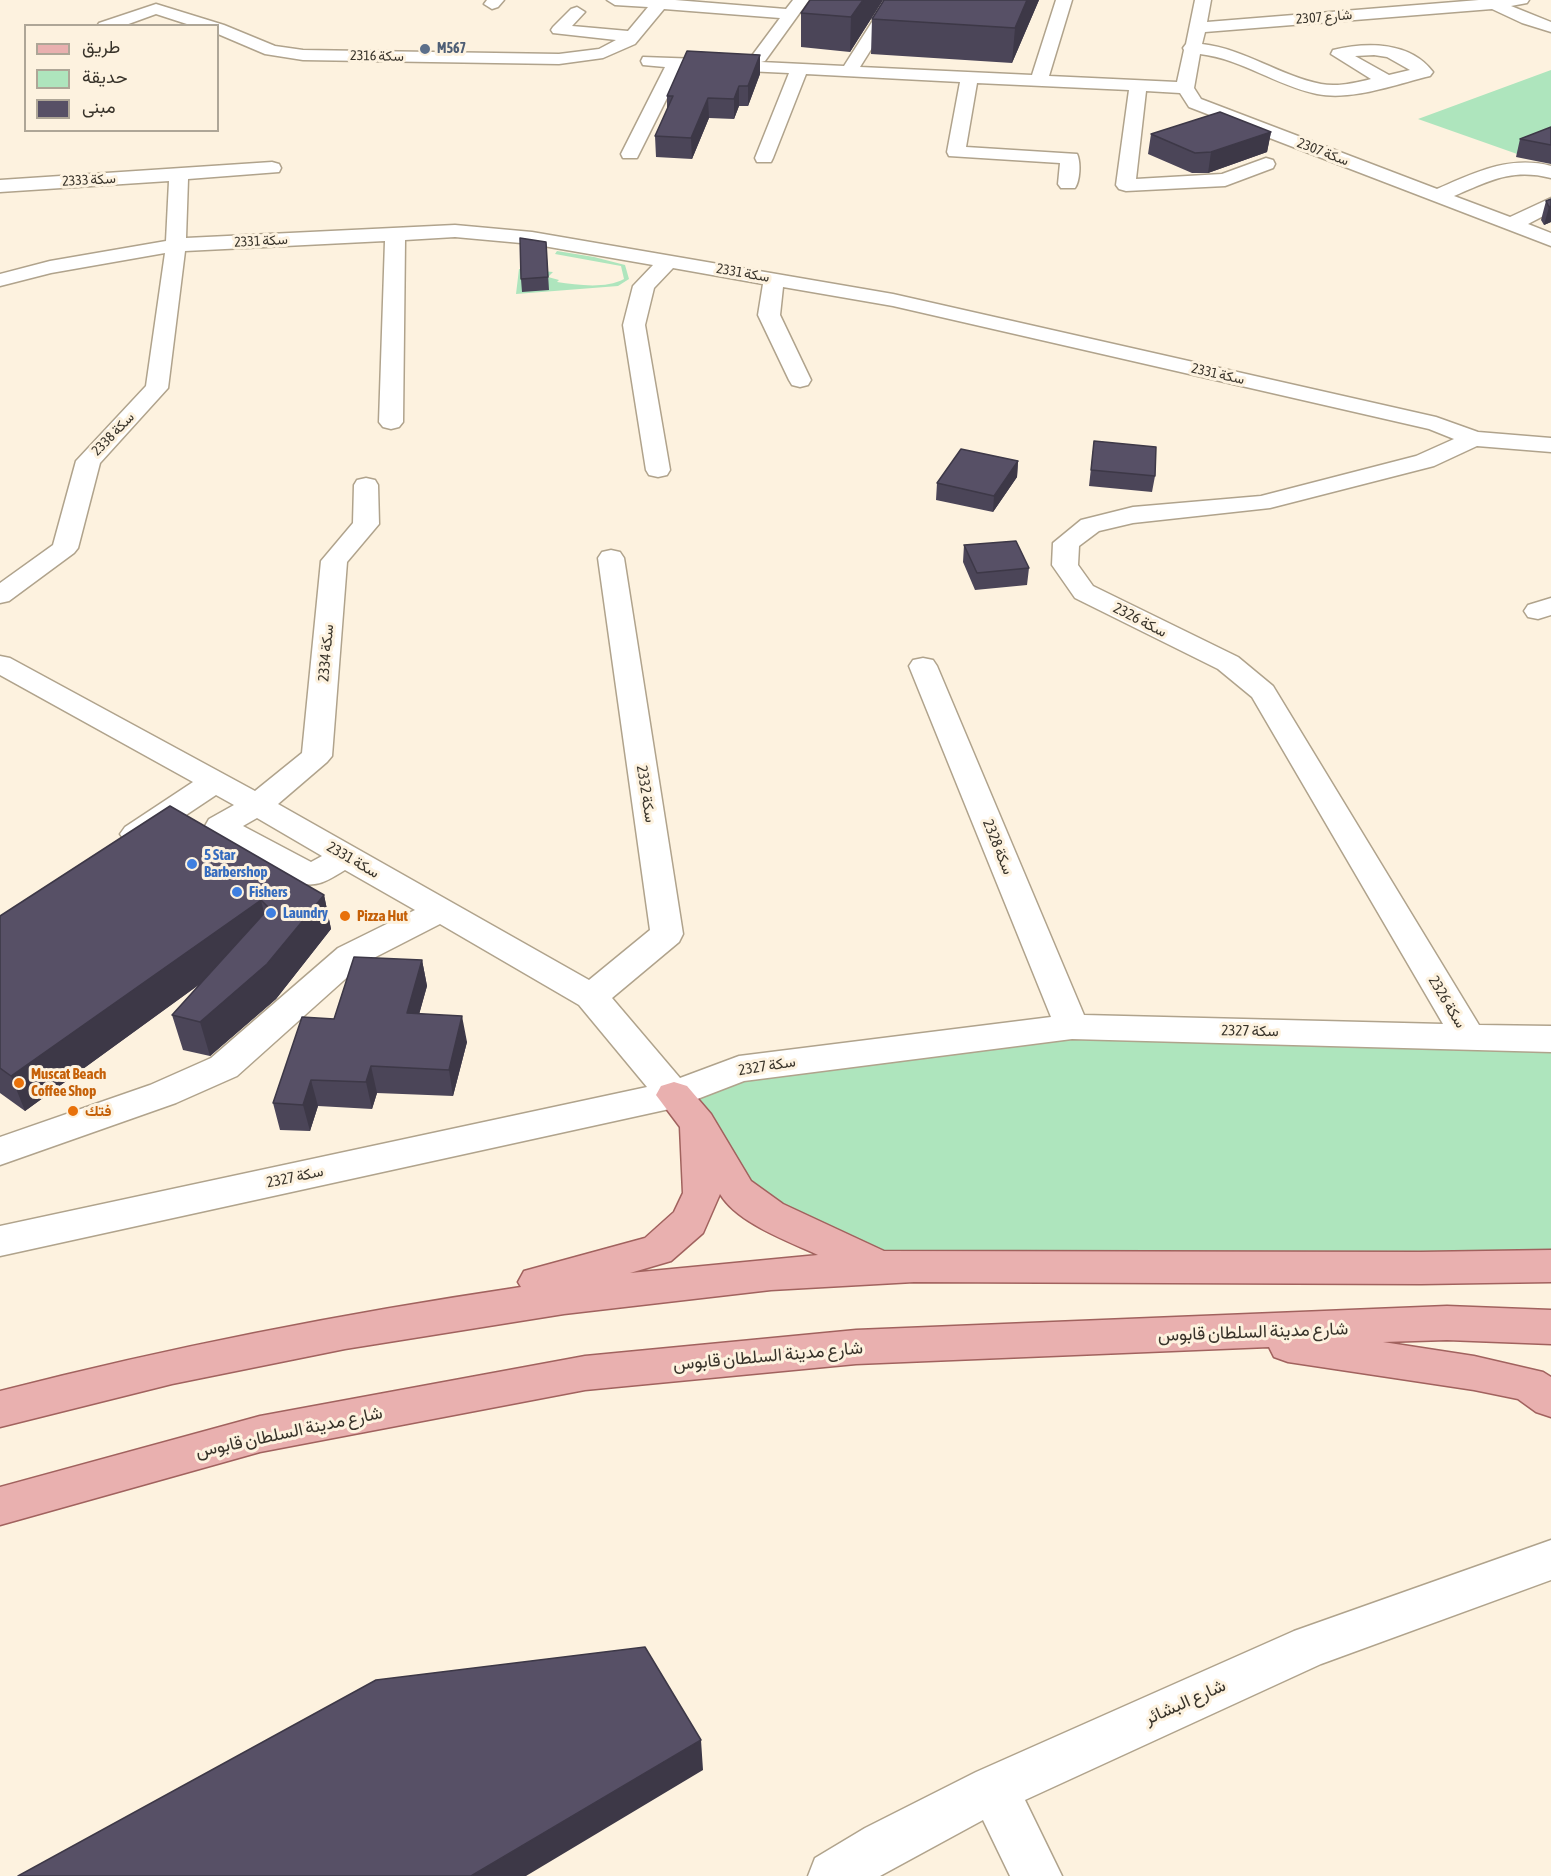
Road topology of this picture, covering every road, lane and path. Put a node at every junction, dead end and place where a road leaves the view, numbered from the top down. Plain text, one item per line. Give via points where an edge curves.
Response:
1 (618, 0) edge
2 (894, 0) edge
3 (1064, 0) edge
4 (1203, 0) edge
5 (1521, 0) edge
6 (661, 2) edge
7 (1428, 4) edge
8 (1498, 6) junction
9 (796, 7) edge
10 (577, 12) dead end
11 (111, 24) edge
12 (205, 24) edge
13 (1551, 27) edge
14 (219, 28) edge
15 (1198, 28) junction
16 (632, 36) junction
17 (1191, 48) junction
18 (759, 57) edge
19 (649, 61) dead end
20 (676, 63) junction
21 (799, 69) junction
22 (849, 71) junction
23 (969, 78) junction
24 (1385, 80) dead end
25 (1038, 81) junction
26 (1138, 86) junction
27 (1185, 88) junction
28 (630, 154) dead end
29 (764, 159) dead end
30 (1266, 164) dead end
31 (272, 168) dead end
32 (1551, 172) edge
33 (178, 175) junction
34 (1068, 184) dead end
35 (0, 186) edge
36 (1438, 196) junction
37 (1551, 204) edge
38 (1513, 224) junction
39 (395, 233) junction
40 (1551, 240) edge
41 (176, 245) junction
42 (669, 260) junction
43 (774, 279) junction
44 (0, 280) edge
45 (800, 380) dead end
46 (392, 422) dead end
47 (1474, 439) junction
48 (1551, 445) edge
49 (658, 470) dead end
50 (366, 485) dead end
51 (611, 558) dead end
52 (0, 595) edge
53 (0, 664) edge
54 (923, 666) dead end
55 (214, 782) junction
56 (256, 805) junction
57 (116, 847) edge
58 (345, 856) junction
59 (441, 910) junction
60 (591, 997) junction
61 (1072, 1027) junction
62 (1468, 1036) junction
63 (1551, 1039) edge
64 (674, 1095) junction
65 (698, 1124) junction
66 (0, 1151) edge
67 (0, 1241) edge
68 (1551, 1258) edge
69 (1551, 1266) edge
70 (881, 1267) junction
71 (1500, 1267) junction
72 (1551, 1327) edge
73 (351, 1330) junction
74 (1215, 1333) junction
75 (1551, 1399) edge
76 (0, 1409) edge
77 (0, 1506) edge
78 (1551, 1560) edge
79 (993, 1789) junction
80 (833, 1876) edge
81 (1037, 1876) edge

1 - 6 street
2 - 22 street
3 - 25 street
4 - 15 street
5 - 8 street, 2307 شارع
6 - 9 street
6 - 16 street, 2316 سكة
7 - 8 street, 2307 شارع
7 - 15 street, 2307 شارع
8 - 13 street
9 - 18 street
10 - 16 street via 559,30
11 - 12 street via 156,9
14 - 16 street, 2316 سكة via 271,50 303,55 559,59 603,53
15 - 17 street
17 - 24 street via 1213,49 1320,89 1342,90
17 - 27 street
19 - 20 street
20 - 21 street
20 - 28 street
21 - 22 street
21 - 29 street
22 - 23 street
23 - 25 street
23 - 34 street via 956,152 1070,158
25 - 26 street
26 - 27 street
26 - 30 street via 1126,185 1225,180
27 - 36 street, سكة 2307 via 1196,103
31 - 33 street, سكة 2333
32 - 36 street via 1536,166 1498,171
33 - 35 street, سكة 2333
33 - 41 street
36 - 38 street, سكة 2307
37 - 38 street
38 - 40 street, سكة 2307
39 - 41 street, سكة 2331
39 - 42 street, سكة 2331 via 455,231 532,238
39 - 46 street
41 - 44 street, سكة 2331
41 - 52 street, سكة 2338 via 158,388 88,461 65,548
42 - 43 street, سكة 2331
42 - 49 street via 644,286 634,325
43 - 45 street via 769,315
43 - 47 street, سكة 2331 via 893,300 1382,411 1436,424
47 - 48 street
47 - 62 street, سكة 2326 via 1425,461 1261,503 1132,515 1090,525 1066,543 1065,565 1084,592 1228,663 1263,692
50 - 56 street, سكة 2334 via 366,524 334,561 317,756
51 - 60 street, سكة 2332 via 667,934
53 - 55 street, سكة 2331
54 - 61 street, سكة 2328
55 - 56 street, سكة 2331
55 - 57 street
56 - 58 street, سكة 2331
56 - 58 street, سكة 2334 via 220,826 311,876
58 - 59 street, سكة 2331
59 - 60 street, سكة 2331
59 - 66 street via 350,956 224,1067 163,1094
60 - 64 street, سكة 2331
61 - 62 street, سكة 2327
61 - 64 street, سكة 2327 via 739,1069
62 - 63 street, سكة 2327
64 - 65 main road
64 - 67 street, سكة 2327
65 - 70 main road via 738,1191 770,1215
65 - 73 main road via 702,1193 689,1222 657,1250
68 - 71 main road
69 - 71 main road
70 - 71 main road
70 - 73 main road via 656,1284
72 - 74 main road, شارع مدينة السلطان قابوس via 1447,1323
73 - 76 main road via 188,1362
74 - 75 main road via 1474,1373 1528,1384
74 - 77 main road, شارع مدينة السلطان قابوس via 856,1347 585,1373 260,1434
78 - 79 street, شارع البشائر via 1310,1646
79 - 80 street, شارع البشائر
79 - 81 street

